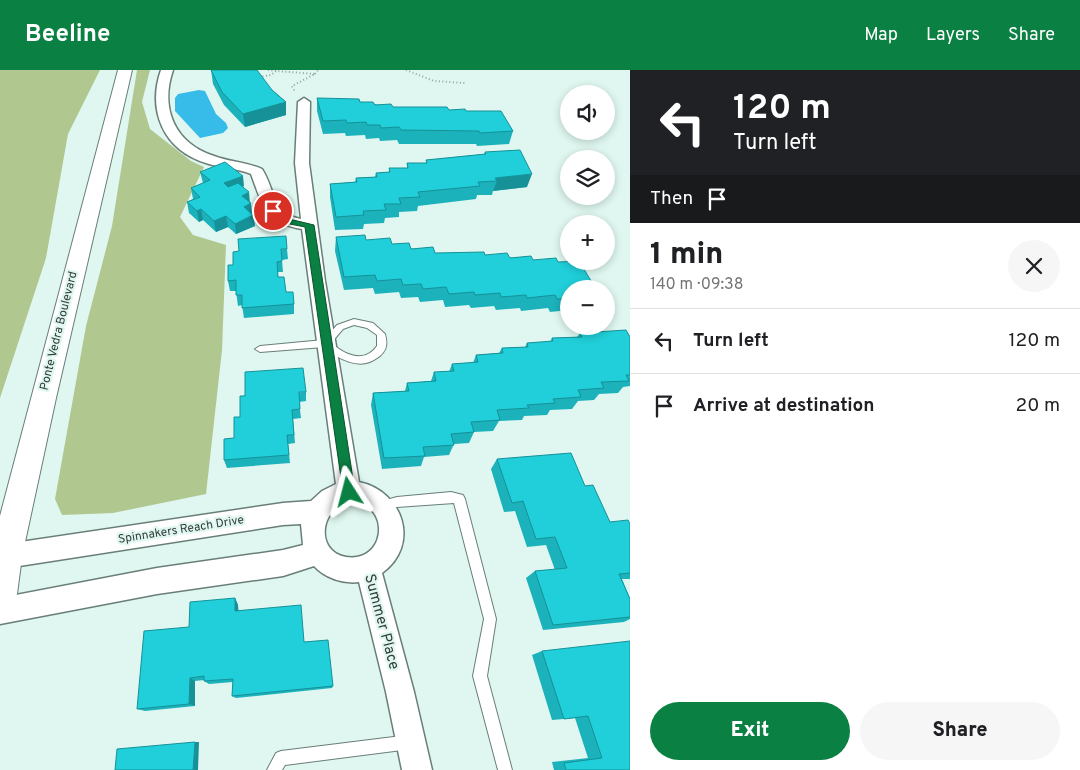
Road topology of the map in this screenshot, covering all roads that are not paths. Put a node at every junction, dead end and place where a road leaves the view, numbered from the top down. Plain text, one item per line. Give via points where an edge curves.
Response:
1 (125, 70) edge
2 (167, 70) edge
3 (304, 102) road end
4 (309, 225) junction
5 (326, 343) junction
6 (260, 349) dead end
7 (349, 492) junction
8 (383, 506) junction
9 (317, 512) junction
10 (319, 552) junction
11 (3, 557) edge
12 (368, 568) junction
13 (0, 594) edge
14 (0, 612) edge
15 (411, 742) junction
16 (274, 770) edge
17 (416, 770) edge
18 (505, 770) edge

1 - 11 street, Ponte Vedra Boulevard
2 - 4 street via 159,100 171,130 205,158 257,172 278,217 289,223
3 - 4 street via 302,163
4 - 5 street
5 - 5 lane via 340,327 354,322 370,325 383,341 379,353 364,360 347,359
5 - 6 lane
5 - 7 street
7 - 8 street via 364,495
7 - 9 street via 337,494 323,503
8 - 12 street via 391,520 392,535 388,550
8 - 18 lane via 451,497 459,499 490,619 480,676
9 - 10 street via 312,540
9 - 11 street, Spinnakers Reach Drive via 283,514
10 - 12 street, Summer Place via 329,564 344,569
10 - 14 street via 283,563 158,581
11 - 13 street, Ponte Vedra Boulevard
12 - 15 street, Summer Place
15 - 16 lane via 281,758
15 - 17 street, Summer Place

